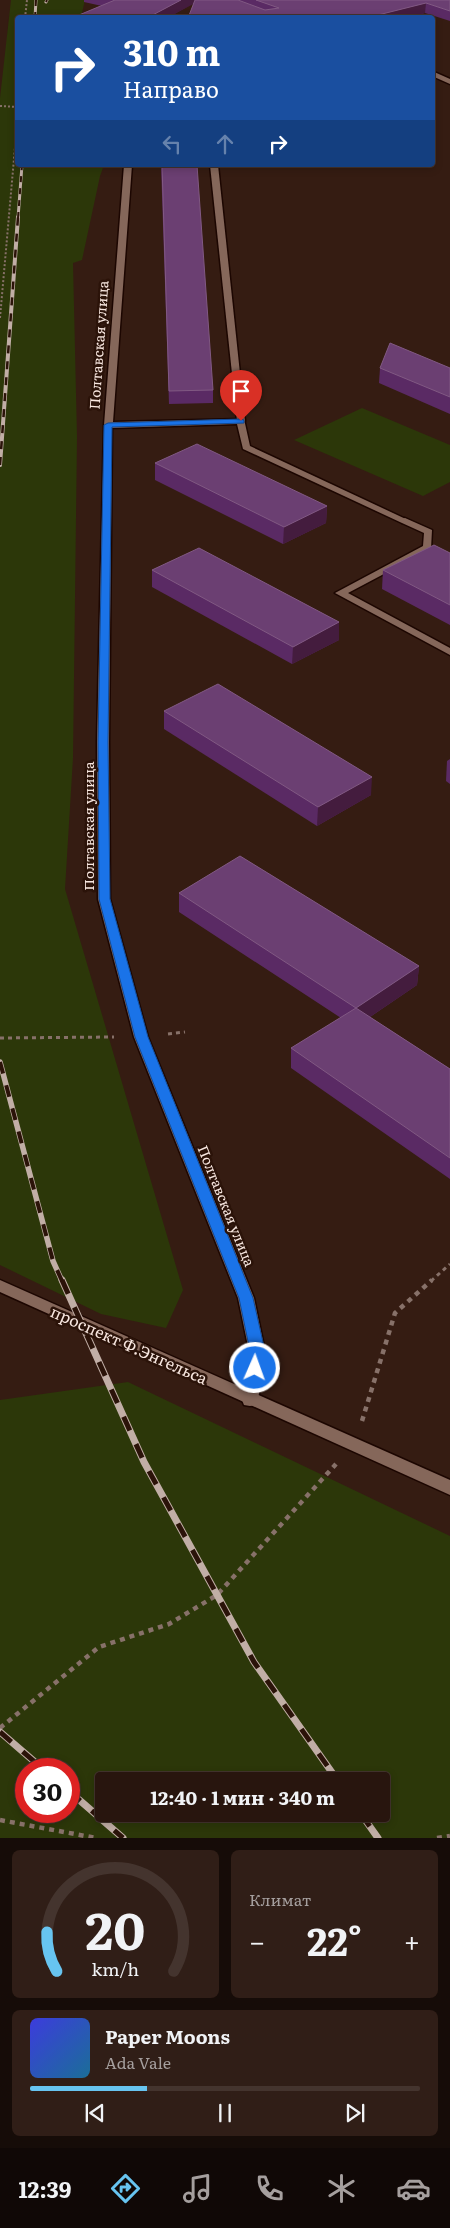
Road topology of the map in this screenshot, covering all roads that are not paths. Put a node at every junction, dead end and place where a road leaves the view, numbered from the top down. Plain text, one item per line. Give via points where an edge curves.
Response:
1 (435, 75) edge
2 (450, 76) edge
3 (441, 79) junction
4 (435, 80) edge
5 (450, 82) edge
6 (128, 167) edge
7 (214, 167) edge
8 (241, 421) junction
9 (108, 425) junction
10 (450, 652) edge
11 (0, 1286) edge
12 (250, 1400) junction
13 (450, 1488) edge

1 - 3 street
2 - 3 street
3 - 4 street
3 - 5 street
6 - 9 street, Полтавская улица
7 - 8 street
8 - 9 street
8 - 10 street via 246,447 429,532 432,549 340,593
9 - 12 street, Полтавская улица via 104,899 142,1037 246,1298 258,1351
11 - 12 street, проспект Ф.Энгельса
12 - 13 street, проспект Ф.Энгельса

